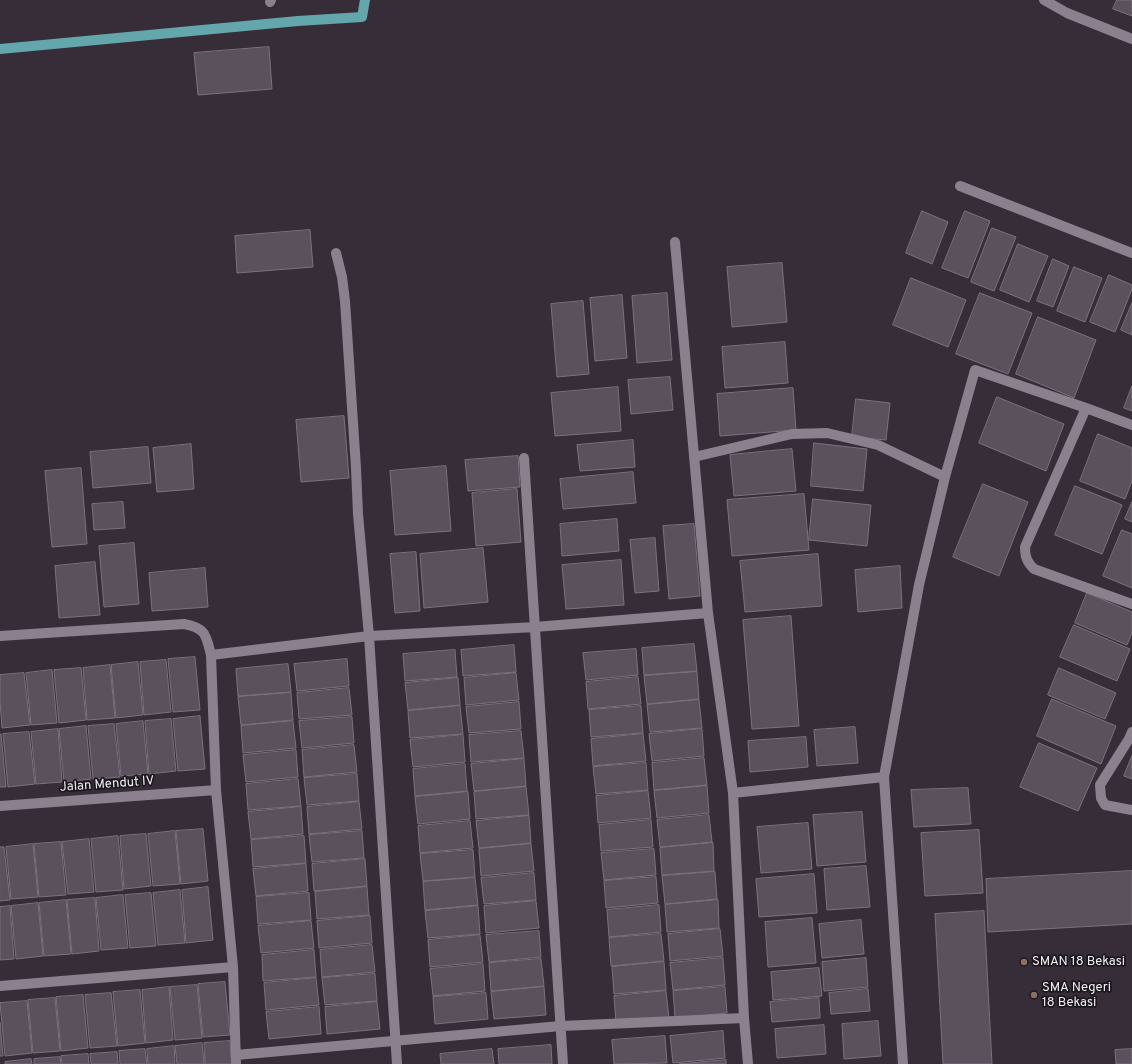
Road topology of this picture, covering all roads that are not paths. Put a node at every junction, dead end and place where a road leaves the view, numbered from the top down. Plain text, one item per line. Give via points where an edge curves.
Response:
1 (1044, 0) edge
2 (1132, 39) edge
3 (960, 186) dead end
4 (675, 242) dead end
5 (1132, 253) edge
6 (336, 254) dead end
7 (1086, 408) junction
8 (1132, 425) edge
9 (694, 457) junction
10 (524, 458) dead end
11 (945, 477) junction
12 (1132, 604) edge
13 (708, 613) junction
14 (535, 627) junction
15 (0, 636) edge
16 (369, 636) junction
17 (211, 655) junction
18 (1132, 732) edge
19 (884, 778) junction
20 (216, 790) junction
21 (732, 793) junction
22 (0, 806) edge
23 (1132, 810) edge
24 (233, 967) junction
25 (0, 986) edge
26 (744, 1018) junction
27 (561, 1026) junction
28 (395, 1042) junction
29 (236, 1060) edge
30 (397, 1064) edge
31 (563, 1064) edge
32 (748, 1064) edge
33 (903, 1064) edge

1 - 2 street via 1067,13
3 - 5 street
4 - 9 street
6 - 16 street via 345,302 358,514
7 - 8 street
7 - 11 street via 975,370
7 - 12 street via 1026,547 1025,556 1028,564 1034,569
9 - 11 street via 792,434 827,433 878,444
9 - 13 street
10 - 14 street
11 - 19 street via 919,584
13 - 14 street
13 - 21 street
14 - 16 street
14 - 27 street
15 - 17 street via 184,624 196,626 206,635
16 - 17 street
16 - 28 street
17 - 20 street
18 - 23 street via 1100,785 1101,798 1105,805
19 - 21 street
19 - 33 street
20 - 22 street, Jalan Mendut IV
20 - 24 street
21 - 26 street
24 - 25 street
24 - 29 street
26 - 27 street
26 - 32 street
27 - 28 street
27 - 31 street
28 - 29 street
28 - 30 street

